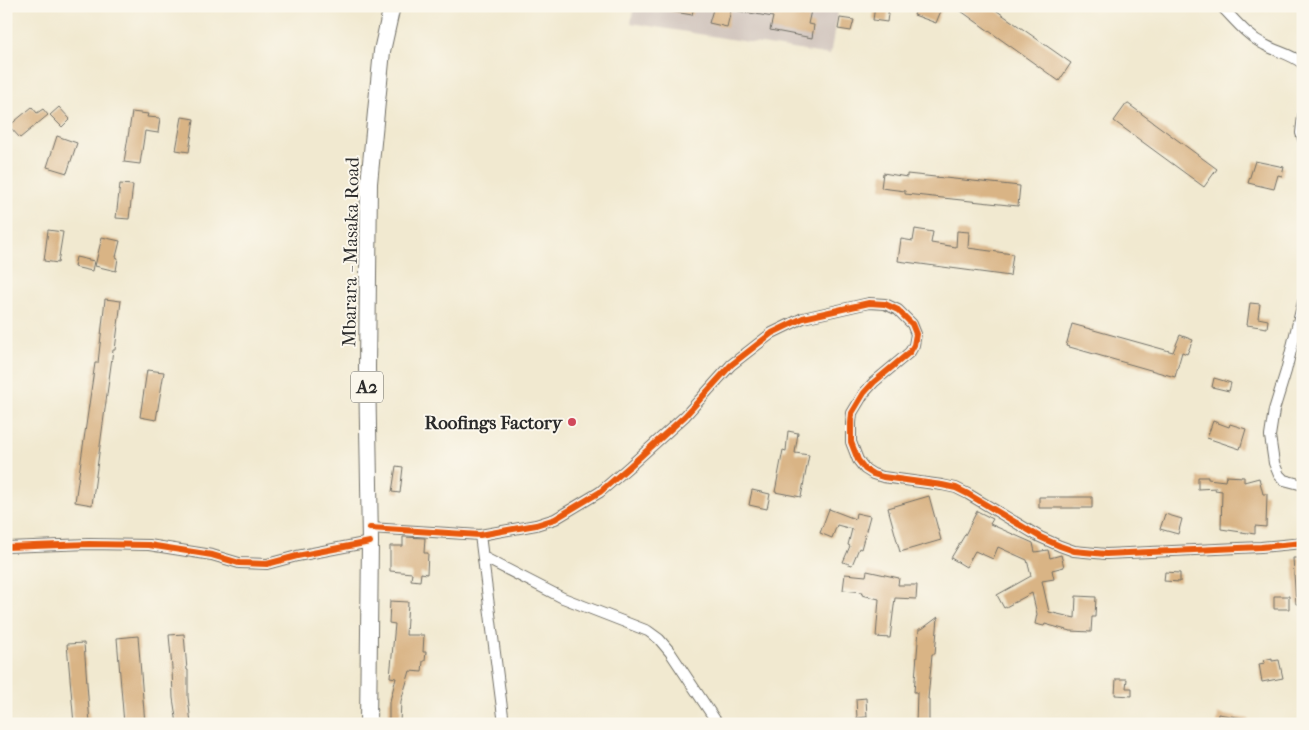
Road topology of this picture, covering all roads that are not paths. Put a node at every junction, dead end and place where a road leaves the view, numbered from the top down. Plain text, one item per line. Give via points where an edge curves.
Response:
1 (382, 6) edge
2 (392, 6) edge
3 (1221, 6) edge
4 (382, 51) junction
5 (1303, 64) edge
6 (1303, 116) edge
7 (1303, 139) edge
8 (1303, 302) edge
9 (1303, 485) edge
10 (370, 535) junction
11 (480, 535) junction
12 (1303, 543) edge
13 (6, 546) edge
14 (483, 557) junction
15 (368, 724) edge
16 (504, 724) edge
17 (718, 724) edge

1 - 4 highway, Mbarara - Masaka Road / A2
2 - 4 highway, Mbarara - Masaka Road / A2
3 - 5 street via 1252,37
4 - 10 highway, Mbarara - Masaka Road / A2 via 369,183 367,368
6 - 7 street
8 - 9 street via 1270,436 1279,475 1284,480
10 - 11 street
10 - 13 street via 266,564 239,563 212,555 149,545
10 - 15 highway, Mbarara - Masaka Road / A2
11 - 12 street via 536,526 555,519 600,492 685,416 730,365 772,333 803,318 869,303 885,304 898,310 912,324 916,334 910,352 864,392 852,413 851,442 858,460 873,474 956,488 1040,537 1074,551 1106,554
11 - 14 street
14 - 16 street
14 - 17 street via 564,598 648,631 670,652

